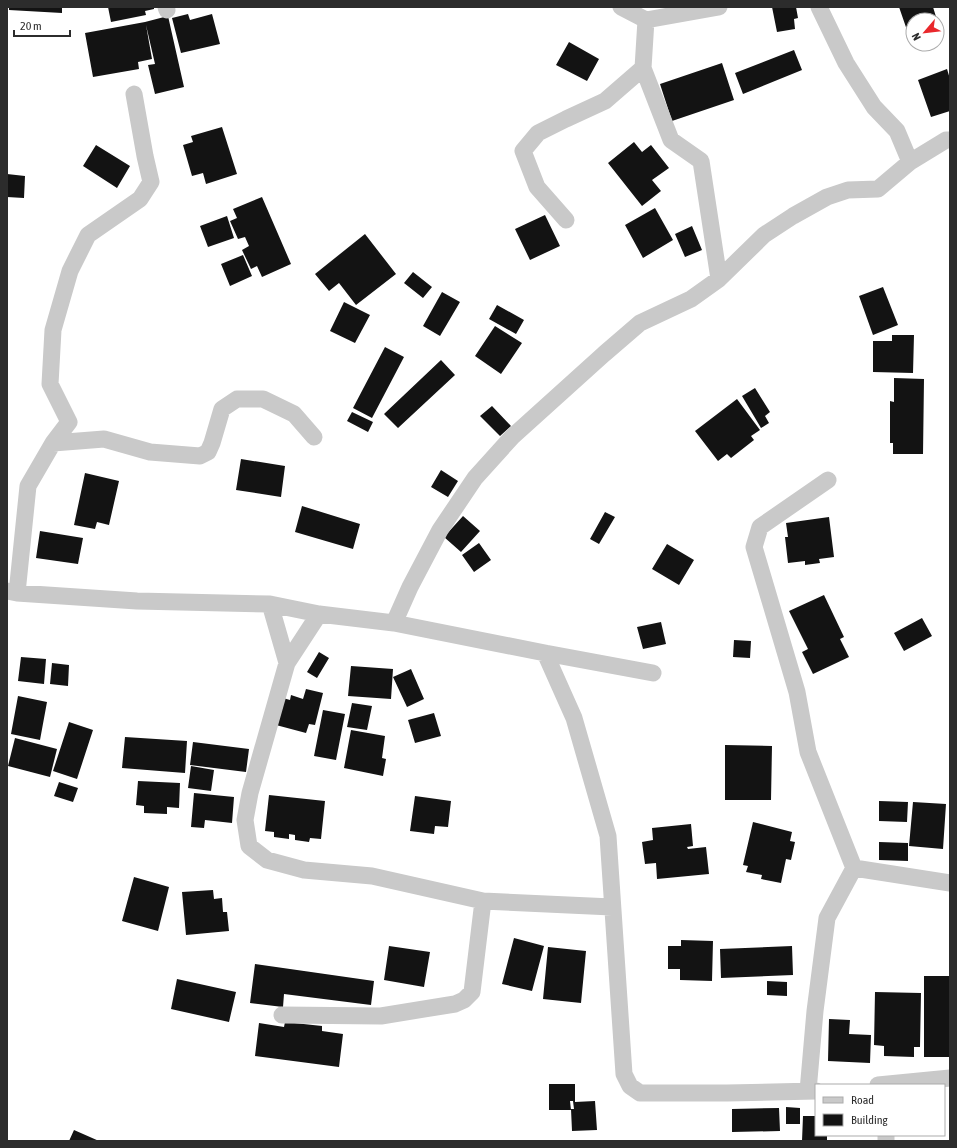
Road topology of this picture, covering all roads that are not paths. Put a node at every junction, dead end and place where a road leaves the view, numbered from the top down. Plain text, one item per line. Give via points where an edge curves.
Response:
1 (621, 7) edge
2 (719, 7) edge
3 (819, 7) edge
4 (646, 20) junction
5 (643, 68) junction
6 (134, 94) dead end
7 (950, 140) edge
8 (910, 162) junction
9 (566, 220) dead end
10 (719, 279) junction
11 (314, 437) dead end
12 (54, 443) junction
13 (828, 480) dead end
14 (12, 592) edge
15 (270, 604) junction
16 (319, 614) junction
17 (394, 623) junction
18 (545, 653) junction
19 (287, 663) junction
20 (653, 673) dead end
21 (854, 868) junction
22 (950, 882) edge
23 (483, 901) junction
24 (612, 907) junction
25 (282, 1014) dead end
26 (950, 1078) edge
27 (893, 1084) edge
28 (812, 1091) edge

1 - 4 street
2 - 4 street
3 - 8 street via 846,63 874,107 896,132
4 - 5 street
5 - 9 street via 605,101 538,133 523,151 537,187
5 - 10 street via 671,140 701,161
6 - 12 street via 151,182 140,199 88,235 70,271 53,330 50,384 69,422
7 - 8 street
8 - 10 street via 878,189 848,190 827,197 793,216 764,235
10 - 17 street via 690,299 640,323 512,437 475,478 440,530
11 - 12 street via 294,414 263,399 237,399 222,409 208,452 200,456 150,452 104,438
12 - 14 street via 28,486
13 - 21 street via 760,527 754,548 797,692 808,752
14 - 15 street via 137,601
15 - 16 street
15 - 19 street
16 - 17 street
16 - 19 street
17 - 18 street
18 - 20 street
18 - 24 street via 574,718 608,836
19 - 23 street via 250,793 245,820 249,846 267,860 304,870 372,876
21 - 22 street
21 - 28 street via 826,918 815,1011
23 - 24 street
23 - 25 street via 472,992 464,1000 455,1004 381,1016
24 - 28 street via 624,1074 630,1086 640,1093 727,1094
26 - 27 street

